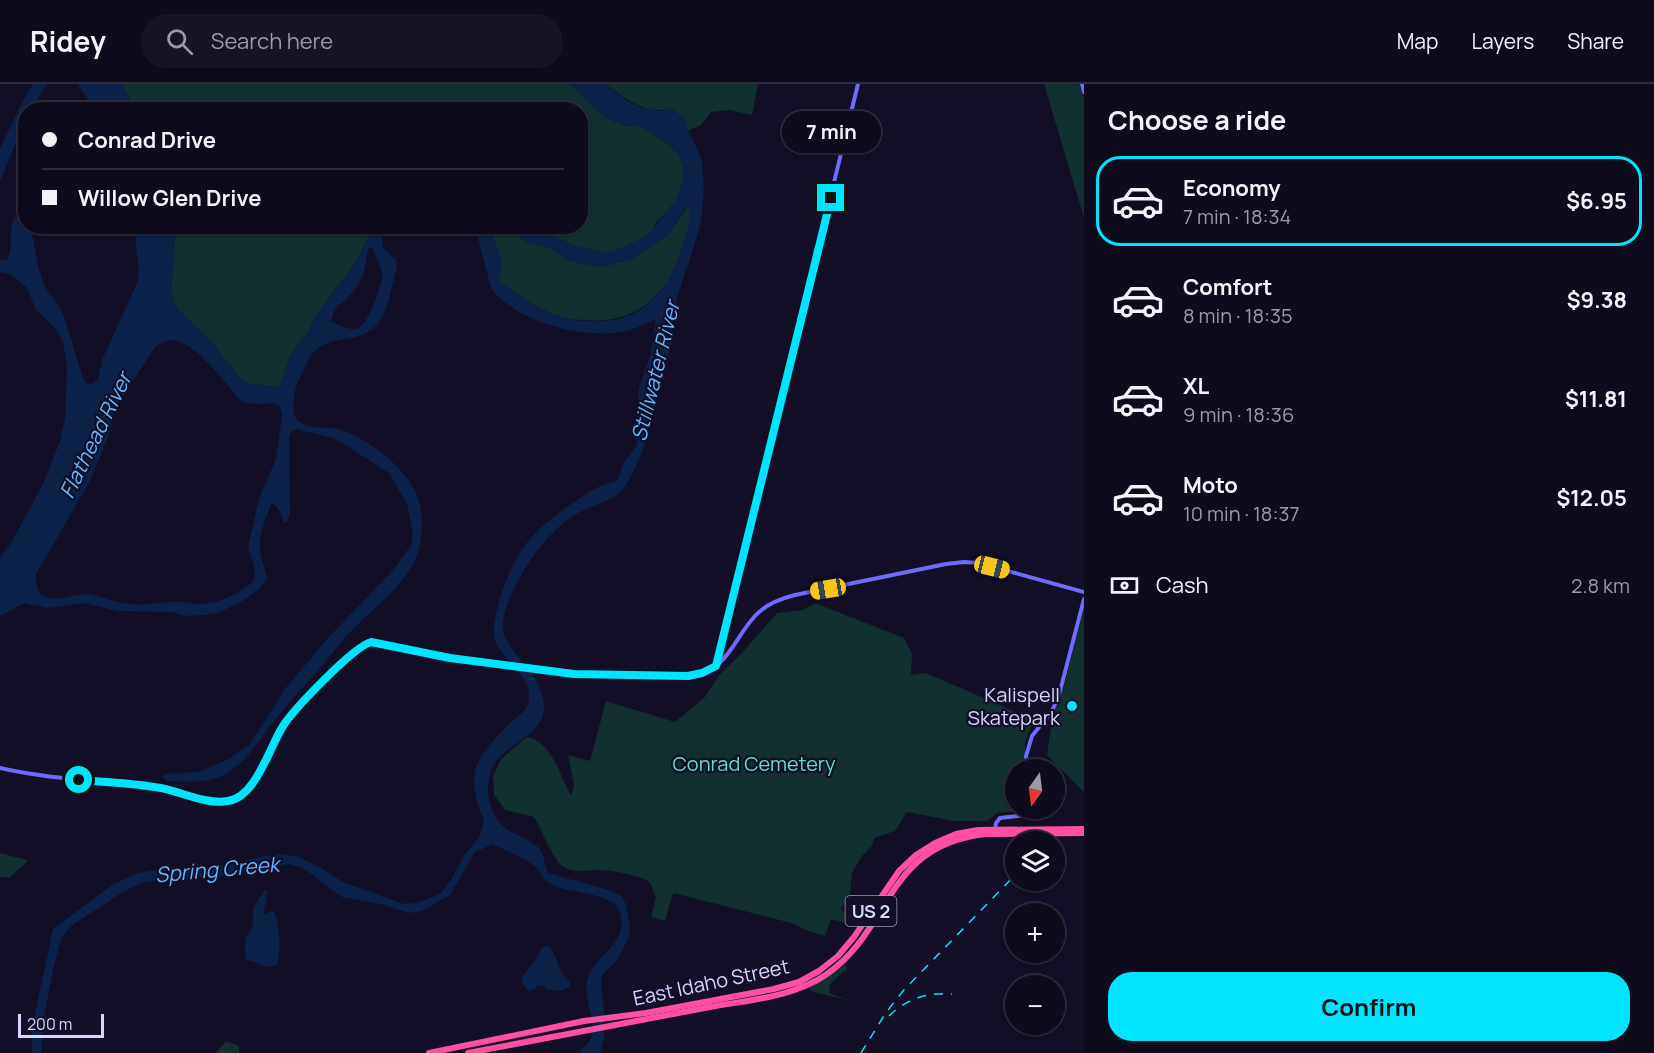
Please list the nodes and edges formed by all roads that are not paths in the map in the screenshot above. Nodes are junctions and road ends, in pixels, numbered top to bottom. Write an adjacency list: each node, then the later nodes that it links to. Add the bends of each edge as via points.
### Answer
1 (858, 84): 6 (main road)
2 (1082, 84): 3 (main road)
3 (1084, 92)
4 (1084, 592): 6 (main road, via 979,563 946,564 777,600 755,616 729,655)
5 (1084, 599): 7 (main road, via 1059,696 1034,732)
6 (716, 666): 8 (main road, via 682,676 586,675 441,657 378,642 367,643 294,710 252,785 231,801 214,801 157,787 45,777)
7 (1026, 759)
8 (0, 768)
9 (1005, 817): 10 (main road, via 1000,818)
10 (995, 831): 11 (highway, East Idaho Street / US 2); 12 (highway, East Idaho Street / US 2, via 956,834 916,855 893,878 844,950 813,975 782,987); 14 (highway, East Idaho Street / US 2, via 945,844 924,856 899,882 844,960 808,985)
11 (1084, 831)
12 (710, 1001): 13 (highway, East Idaho Street / US 2); 14 (highway)
13 (646, 1013): 15 (highway); 16 (highway, East Idaho Street / US 2)
14 (666, 1016): 15 (highway, East Idaho Street / US 2)
15 (609, 1026): 17 (highway, East Idaho Street / US 2)
16 (429, 1053)
17 (468, 1053)

